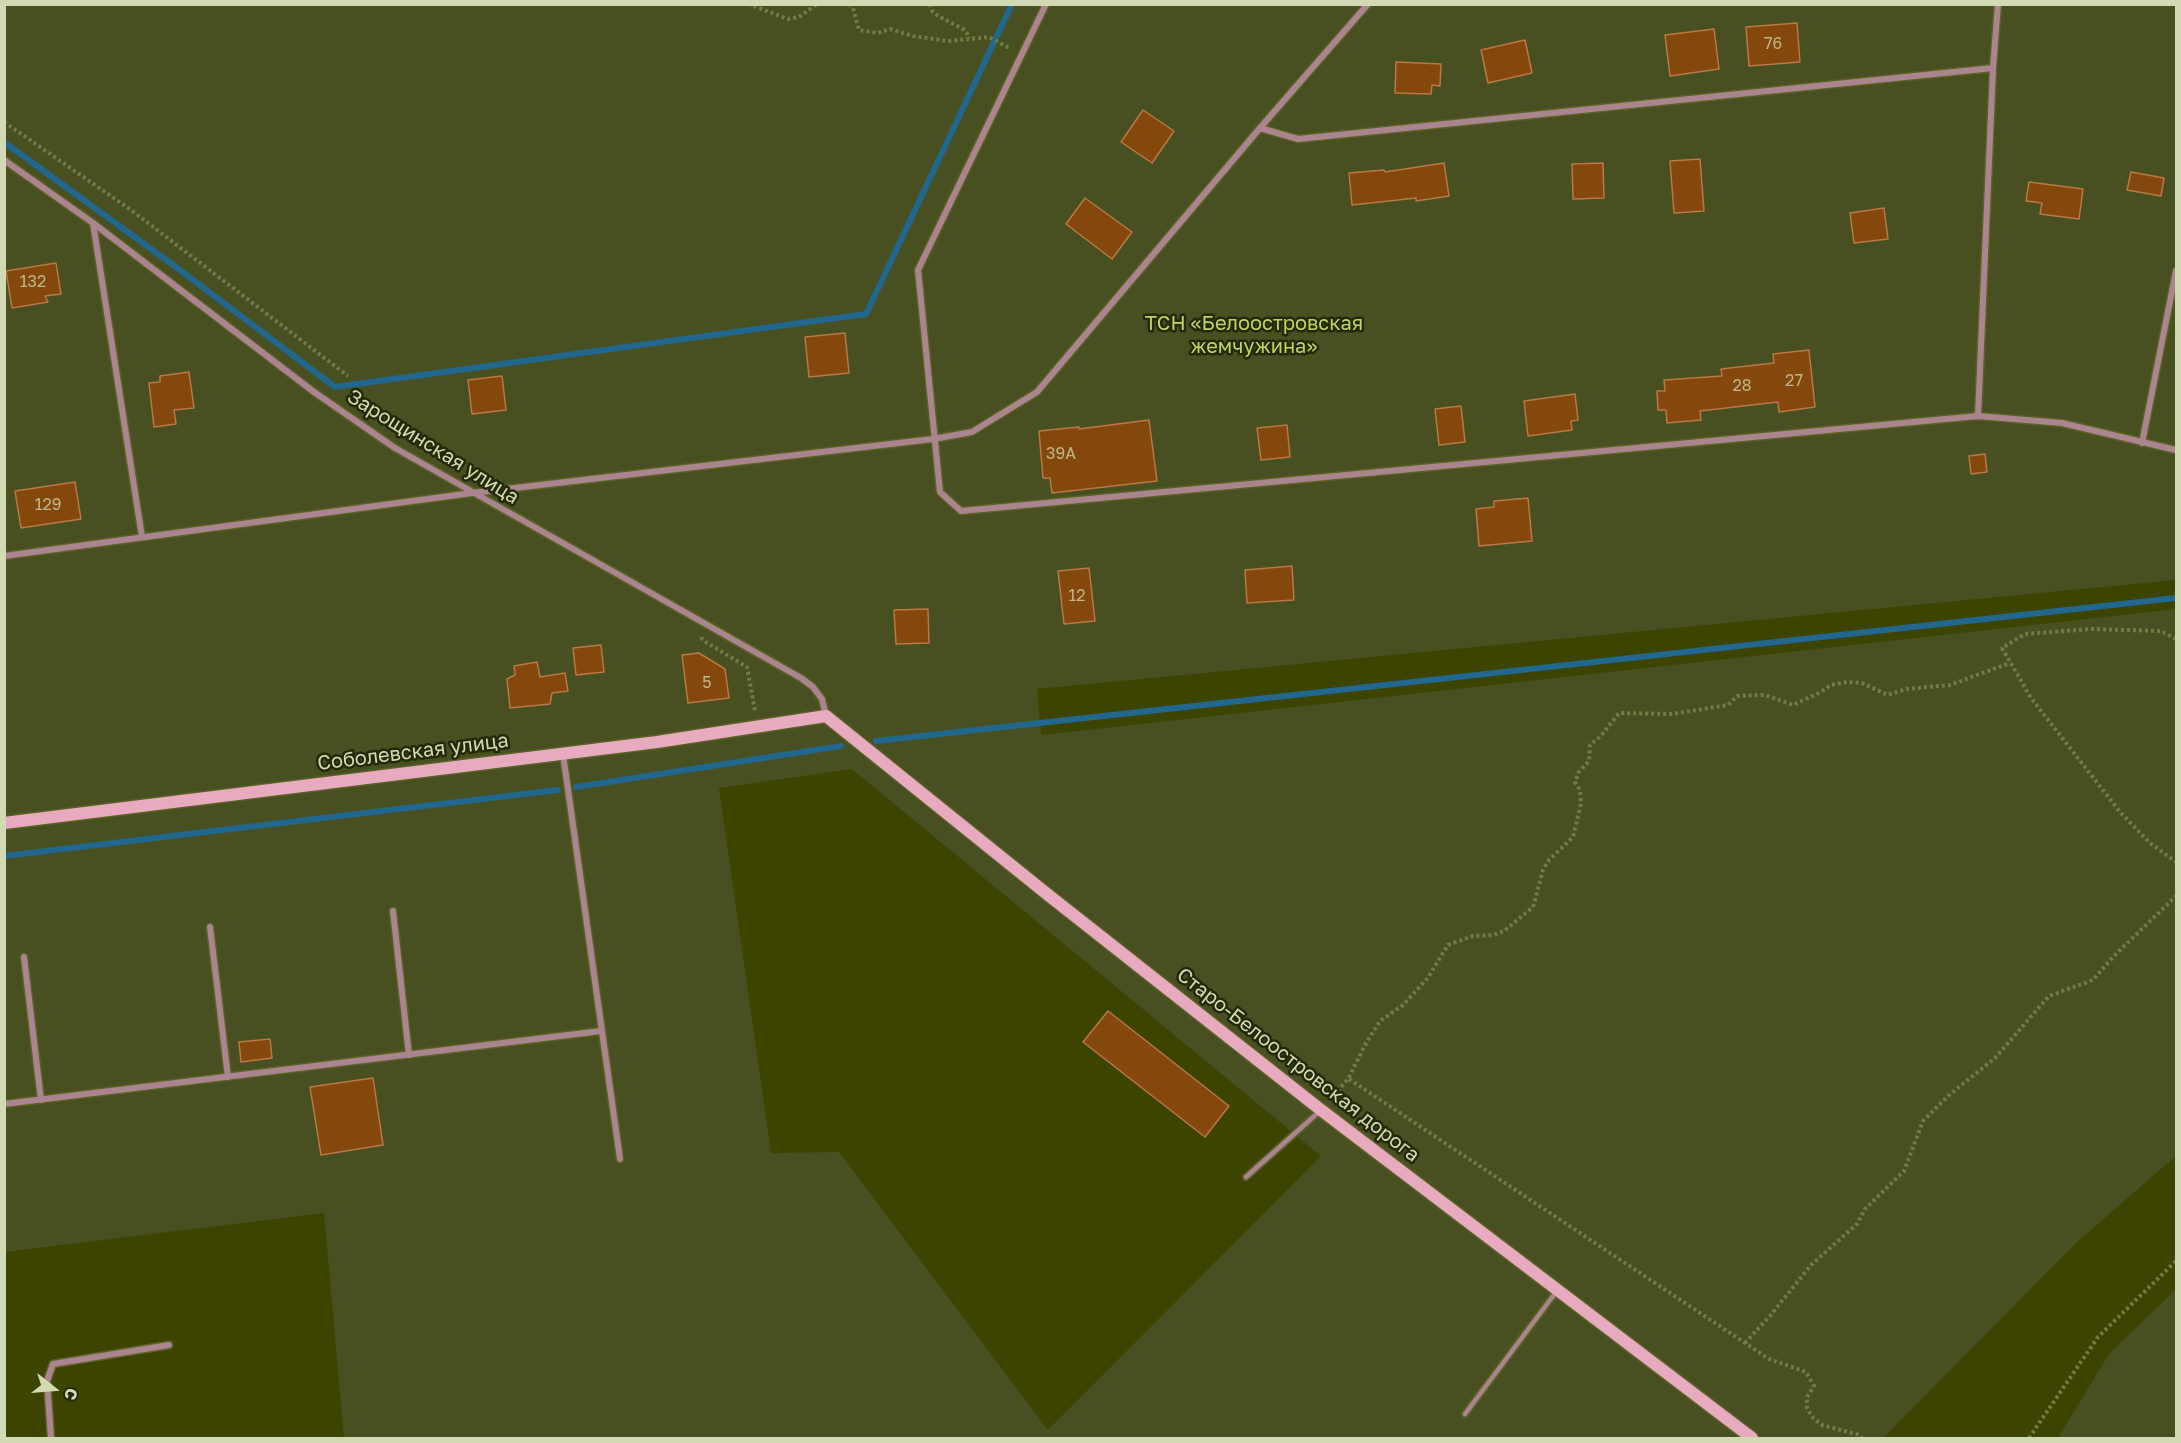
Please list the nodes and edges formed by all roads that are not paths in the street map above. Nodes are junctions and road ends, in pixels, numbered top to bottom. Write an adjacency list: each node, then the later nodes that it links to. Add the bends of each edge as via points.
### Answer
1 (1046, 4): 10 (street, via 918,270)
2 (1368, 4): 5 (street)
3 (1998, 4): 4 (street)
4 (1993, 68): 5 (street, via 1298,140); 9 (street)
5 (1260, 128): 10 (street, via 1037,392 972,432)
6 (4, 160): 7 (street, Зарощинская улица)
7 (93, 223): 13 (street, Зарощинская улица, via 314,392 395,448); 14 (street)
8 (2176, 271): 11 (street)
9 (1978, 416): 10 (street, via 961,511 940,492); 11 (street, via 2062,423)
10 (933, 439): 13 (street)
11 (2142, 443): 12 (street)
12 (2176, 450)
13 (472, 493): 14 (street); 16 (street, Зарощинская улица, via 813,687 822,699)
14 (142, 537): 15 (street)
15 (4, 555)
16 (826, 716): 17 (street, Соболевская улица); 27 (street, Старо-Белоостровская дорога)
17 (563, 754): 18 (street, Соболевская улица); 22 (street)
18 (4, 823)
19 (393, 911): 23 (street)
20 (210, 927): 24 (street)
21 (24, 957): 25 (street)
22 (601, 1031): 23 (street); 28 (street)
23 (409, 1055): 24 (street)
24 (228, 1077): 25 (street)
25 (41, 1100): 26 (street)
26 (4, 1104)
27 (1321, 1110): 29 (lane); 30 (street, Старо-Белоостровская дорога)
28 (620, 1159)
29 (1246, 1177)
30 (1557, 1290): 32 (lane); 34 (street, Старо-Белоостровская дорога)
31 (170, 1345): 33 (street, via 53,1364 47,1381)
32 (1465, 1414)
33 (51, 1438)
34 (1752, 1438)

